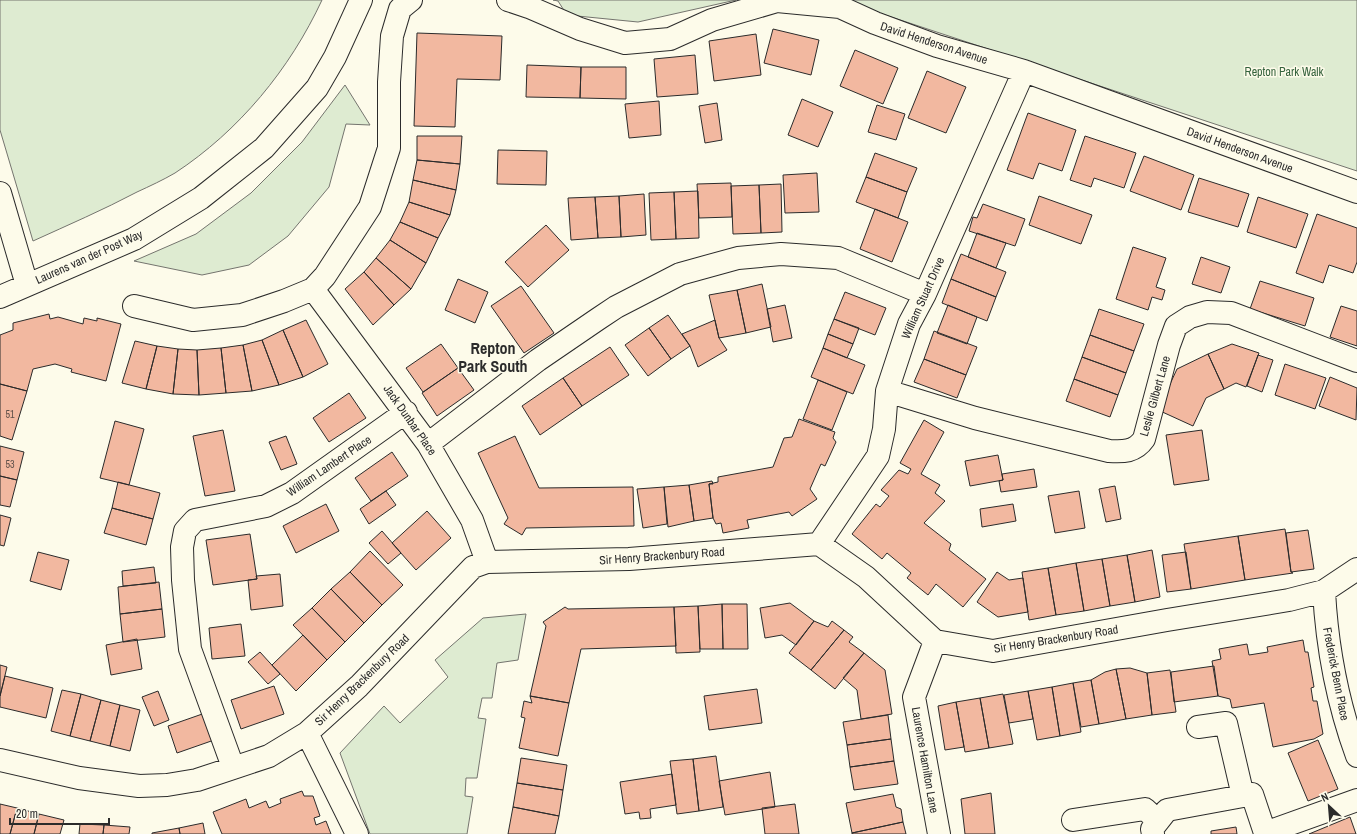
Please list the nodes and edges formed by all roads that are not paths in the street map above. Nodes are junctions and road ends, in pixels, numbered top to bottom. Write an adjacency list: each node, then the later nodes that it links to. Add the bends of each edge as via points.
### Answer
1 (361, 0): 7 (street, Laurens van der Post Way, via 335,57 317,88 264,148 201,198 134,239)
2 (411, 0): 8 (street, via 400,9 392,36 388,82 389,148 370,207 325,276)
3 (508, 0): 4 (street, David Henderson Avenue, via 580,29 625,43 670,40 712,20 777,1 840,7 938,46)
4 (1024, 71): 5 (street, David Henderson Avenue); 9 (street, William Stuart Drive)
5 (1357, 192)
6 (0, 193): 7 (street)
7 (27, 285): 10 (street, Laurens van der Post Way)
8 (313, 289): 11 (street, via 242,315 193,320); 14 (street, Jack Dunbar Place)
9 (925, 294): 13 (street, William Stuart Drive, via 909,324); 15 (street, via 838,258 774,255 738,258 680,274 616,307 592,323 538,360)
10 (0, 297)
11 (134, 306)
12 (1357, 361): 13 (street, Leslie Gilbert Lane, via 1231,313 1207,312 1190,317 1176,326 1144,439 1136,457 975,418)
13 (886, 391): 16 (street, William Stuart Drive, via 884,429 878,456)
14 (406, 412): 15 (street, Jack Dunbar Place); 25 (street, William Lambert Place, via 292,493 266,506 195,520 184,531 183,580 190,649)
15 (428, 444): 17 (street, Jack Dunbar Place, via 472,520)
16 (819, 544): 17 (street, Sir Henry Brackenbury Road, via 629,559); 20 (street, via 866,577)
17 (487, 562): 22 (street, Sir Henry Brackenbury Road, via 473,567 359,686)
18 (1357, 569): 19 (street, Sir Henry Brackenbury Road)
19 (1324, 591): 20 (street, Sir Henry Brackenbury Road, via 1289,600 993,651); 23 (street, Frederick Benn Place, via 1326,626 1345,723)
20 (935, 641): 31 (street, Laurence Hamilton Lane, via 914,697)
21 (1198, 727): 26 (street, via 1226,723)
22 (307, 733): 25 (street, Sir Henry Brackenbury Road, via 269,756); 30 (street)
23 (1357, 756)
24 (0, 760): 25 (street, Sir Henry Brackenbury Road, via 79,778 139,786 197,780)
25 (233, 767)
26 (1243, 796): 27 (street, via 1252,794 1266,833); 29 (street, via 1167,810)
27 (1357, 800)
28 (1073, 820): 29 (street, via 1145,809)
29 (1155, 827)
30 (357, 834)
31 (939, 834)

